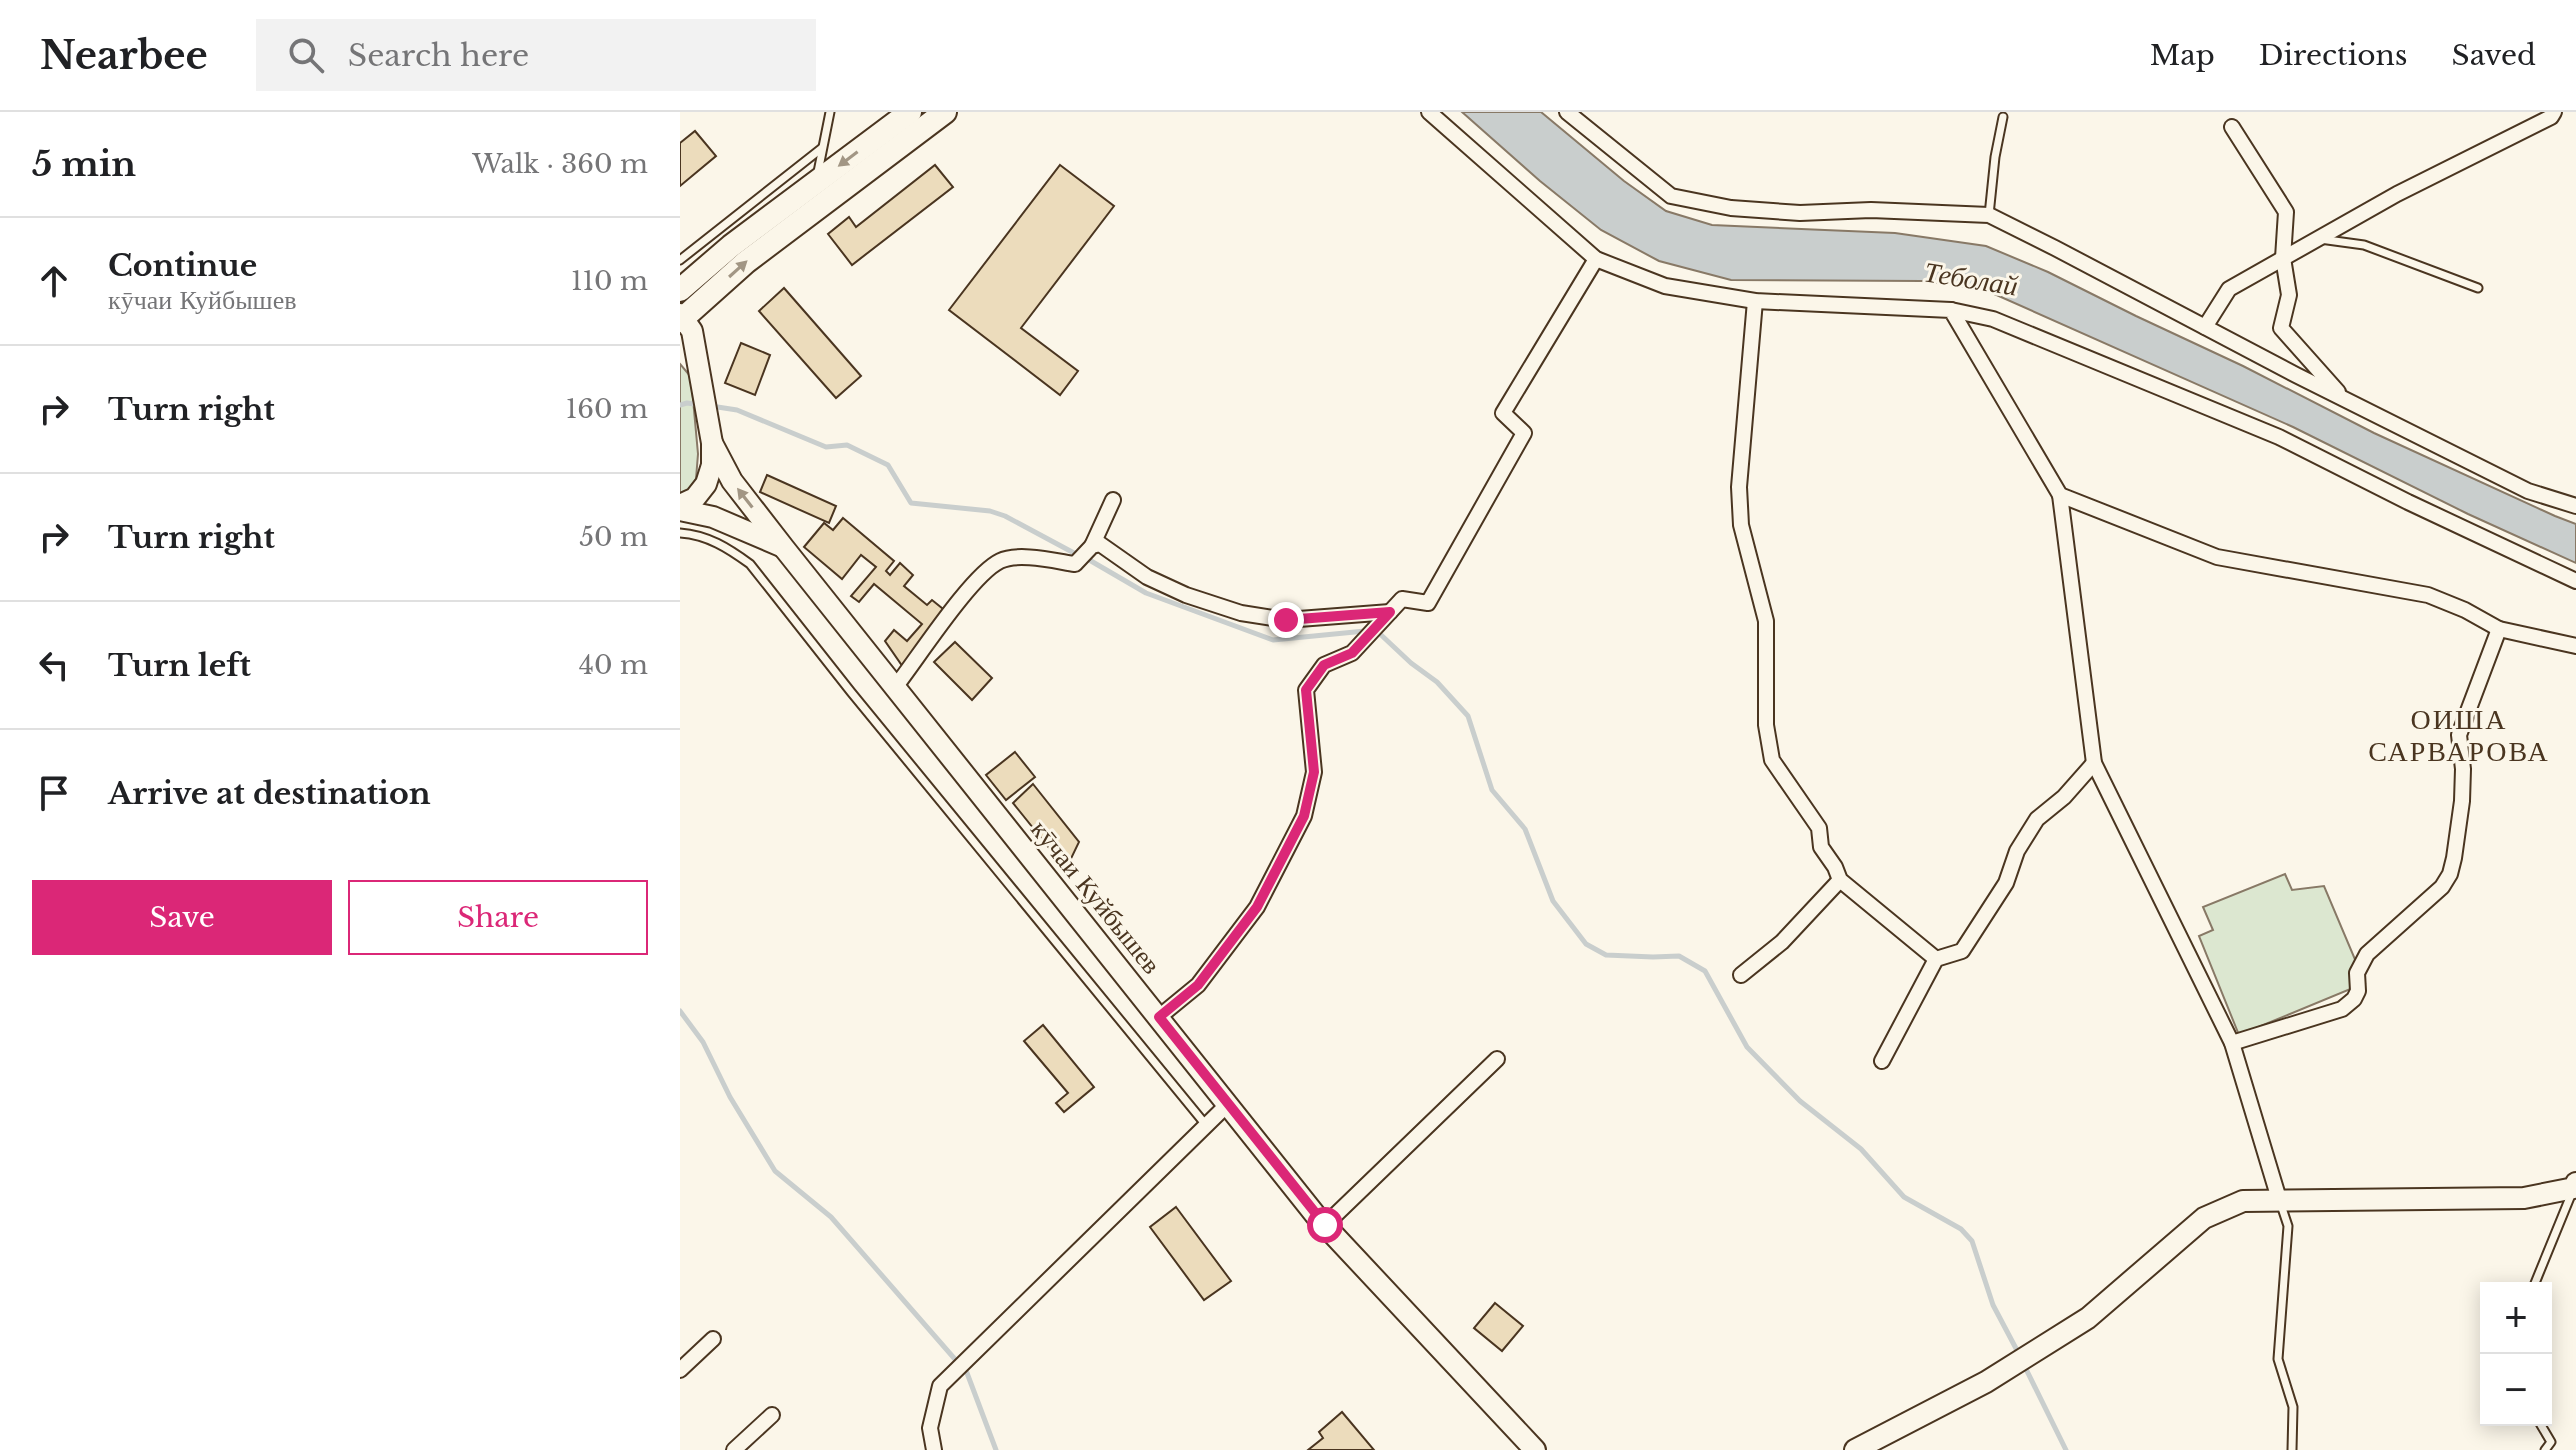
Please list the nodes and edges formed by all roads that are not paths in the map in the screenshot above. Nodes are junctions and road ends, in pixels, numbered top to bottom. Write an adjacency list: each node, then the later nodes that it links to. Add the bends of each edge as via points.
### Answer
1 (830, 112): 9 (lane)
2 (910, 112): 10 (main road, one-way to 10)
3 (945, 112): 20 (main road, one-way to 3, via 746,262)
4 (1429, 112): 14 (street)
5 (1567, 112): 11 (street, via 1671,196 1731,208 1800,213)
6 (2554, 112): 12 (street)
7 (2003, 117): 11 (lane)
8 (2232, 127): 13 (street, via 2286,212)
9 (822, 148): 10 (lane); 15 (lane)
10 (816, 183): 17 (main road)
11 (1989, 215): 21 (street)
12 (2318, 238): 13 (street); 16 (lane, via 2364,245)
13 (2283, 258): 21 (street, via 2229,289); 22 (street, via 2289,295 2281,328)
14 (1596, 259): 18 (street, via 1665,286); 32 (street, via 1503,413 1524,433 1428,603 1402,599)
15 (680, 260)
16 (2478, 288)
17 (680, 290)
18 (1755, 301): 19 (street); 37 (street, via 1739,487 1741,525 1766,621 1766,725 1772,760 1819,828 1821,847)
19 (1951, 310): 24 (street); 31 (street, via 1993,319 2279,437)
20 (681, 318): 23 (main road, via 692,331)
21 (2205, 327): 22 (street)
22 (2345, 399): 26 (street, via 2528,491)
23 (712, 443): 27 (main road, via 706,484); 30 (main road, кӯчаи Куйбышев, one-way to 23, via 732,481)
24 (2060, 495): 33 (street, via 2217,557 2428,595); 36 (street)
25 (1113, 500): 29 (street)
26 (2576, 506)
27 (680, 508): 30 (main road)
28 (680, 533): 45 (lane, via 698,534 750,564)
29 (1092, 546): 32 (street, via 1100,544 1147,577 1186,595 1241,613 1286,620); 35 (street, via 1075,564 1028,557 1000,561 971,586)
30 (784, 548): 35 (main road, кӯчаи Куйбышев)
31 (2576, 581)
32 (1390, 612): 40 (street, via 1352,653 1324,665 1306,690 1314,772 1304,816 1257,907 1198,985)
33 (2499, 629): 34 (street); 41 (street, via 2459,735 2462,801 2454,858 2442,887 2367,954 2357,973 2358,991 2342,1009)
34 (2576, 646)
35 (896, 686): 40 (main road, кӯчаи Куйбышев)
36 (2094, 763): 38 (street, via 2037,819 2017,851 2006,883 1962,951); 41 (street)
37 (1840, 880): 38 (street); 39 (street, via 1782,942)
38 (1936, 959): 43 (street)
39 (1741, 975)
40 (1159, 1017): 44 (main road, кӯчаи Куйбышев)
41 (2232, 1043): 47 (street)
42 (1497, 1059): 48 (street)
43 (1882, 1061)
44 (1228, 1104): 45 (street); 48 (main road, кӯчаи Куйбышев)
45 (1206, 1125): 55 (street, via 940,1386 930,1428)
46 (2575, 1186): 47 (main road, via 2524,1198); 49 (lane)
47 (2279, 1199): 57 (main road, via 2243,1201 2204,1218 2088,1318 1986,1382); 58 (lane, via 2288,1226 2278,1359 2293,1407)
48 (1325, 1225): 56 (main road, кӯчаи Куйбышев)
49 (2535, 1282)
50 (713, 1339): 51 (street)
51 (680, 1370)
52 (772, 1415): 54 (street)
53 (2542, 1426): 59 (lane, via 2551,1442)
54 (734, 1450)
55 (934, 1450)
56 (1535, 1450)
57 (1855, 1450)
58 (2292, 1450)
59 (2545, 1450)

